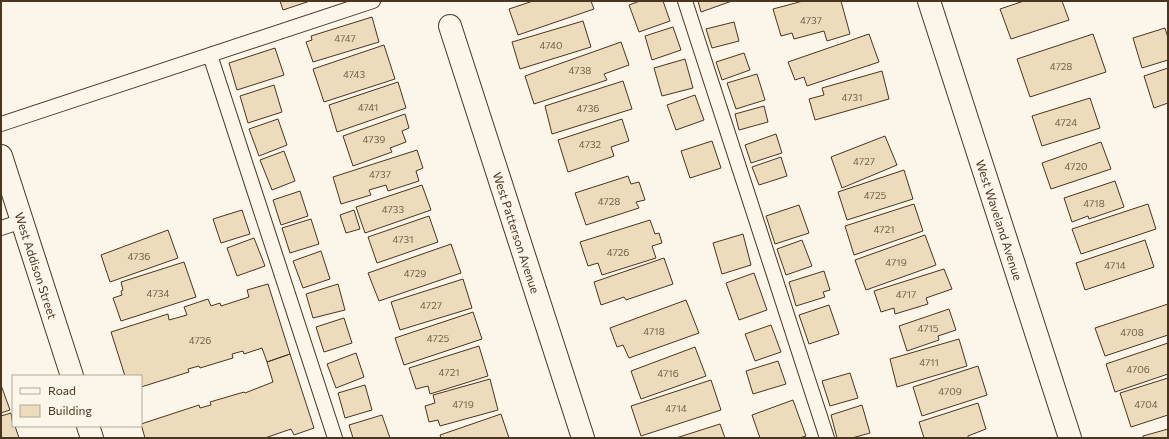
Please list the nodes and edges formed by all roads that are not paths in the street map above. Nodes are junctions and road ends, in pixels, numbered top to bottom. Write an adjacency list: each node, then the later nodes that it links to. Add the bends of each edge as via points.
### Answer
1 (373, 1): 5 (lane)
2 (685, 1): 15 (lane)
3 (929, 1): 16 (street, West Waveland Avenue)
4 (450, 26): 14 (street, West Patterson Avenue)
5 (210, 55): 6 (lane); 13 (lane)
6 (1, 124)
7 (1, 156): 8 (street, West Addison Street)
8 (22, 221): 9 (lane); 10 (street, West Addison Street)
9 (1, 228)
10 (72, 375)
11 (88, 427): 12 (street)
12 (92, 438)
13 (336, 438)
14 (583, 438)
15 (827, 438)
16 (1070, 438)

